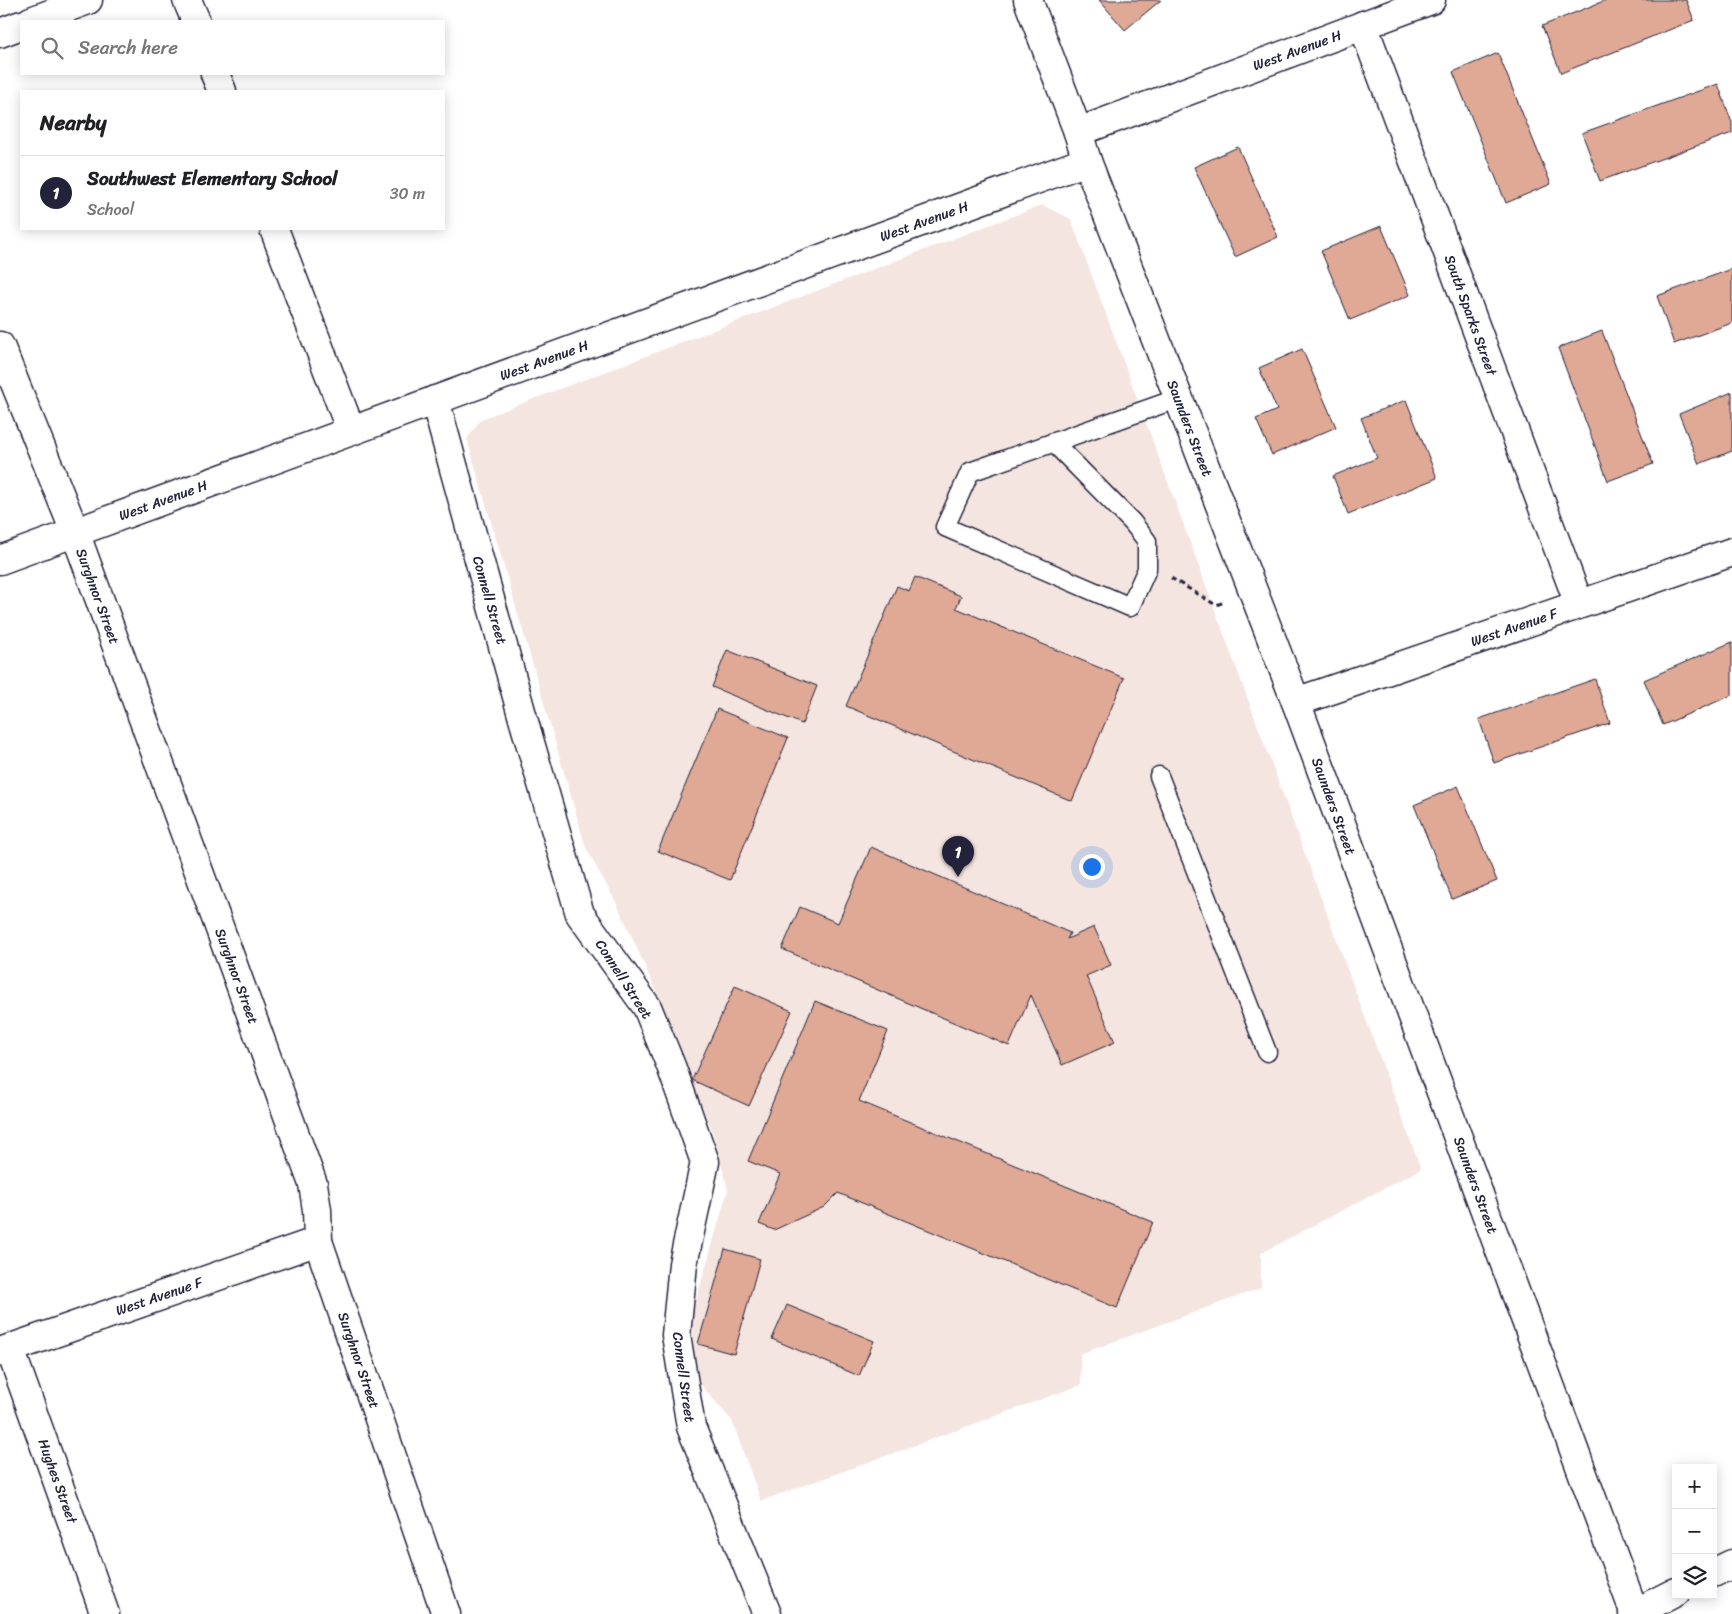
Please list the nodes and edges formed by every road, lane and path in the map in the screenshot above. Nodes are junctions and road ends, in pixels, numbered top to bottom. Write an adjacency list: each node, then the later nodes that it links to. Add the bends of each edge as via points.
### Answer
1 (88, 0): 5 (street)
2 (188, 0): 6 (street)
3 (1028, 0): 12 (street, Saunders Street)
4 (1431, 0): 8 (street, West Avenue H)
5 (35, 20)
6 (196, 20)
7 (20, 25): 9 (street)
8 (1363, 25): 12 (street, West Avenue H); 25 (street, South Sparks Street)
9 (0, 33)
10 (216, 75): 11 (street)
11 (222, 90)
12 (1078, 132): 13 (street, Saunders Street)
13 (1087, 161): 16 (street, Saunders Street); 17 (street, West Avenue H)
14 (274, 230): 18 (street)
15 (0, 346): 20 (street, Surghnor Street)
16 (1178, 398): 19 (lane); 24 (street, Saunders Street)
17 (435, 400): 18 (street, West Avenue H); 36 (street, Connell Street, via 580,914 646,1007 706,1162 683,1264 676,1335 691,1427)
18 (351, 431): 20 (street, West Avenue H)
19 (1053, 442): 23 (lane, via 1147,541); 23 (lane, via 970,472 945,527 1130,608)
20 (75, 532): 22 (street, West Avenue H); 29 (street, Surghnor Street, via 313,1184)
21 (1732, 552): 25 (street, West Avenue F)
22 (0, 560)
23 (1147, 569): 24 (path, via 1170,578 1216,605)
24 (1253, 592): 26 (street, Saunders Street)
25 (1579, 604): 26 (street, West Avenue F)
26 (1296, 702): 37 (street, Saunders Street)
27 (1159, 776): 28 (lane)
28 (1267, 1052)
29 (318, 1240): 30 (street, West Avenue F); 35 (street, Surghnor Street)
30 (5, 1350): 34 (street, Hughes Street)
31 (1732, 1564): 32 (street)
32 (1717, 1571)
33 (1672, 1594): 37 (street)
34 (105, 1614)
35 (446, 1614)
36 (767, 1614)
37 (1634, 1614)

